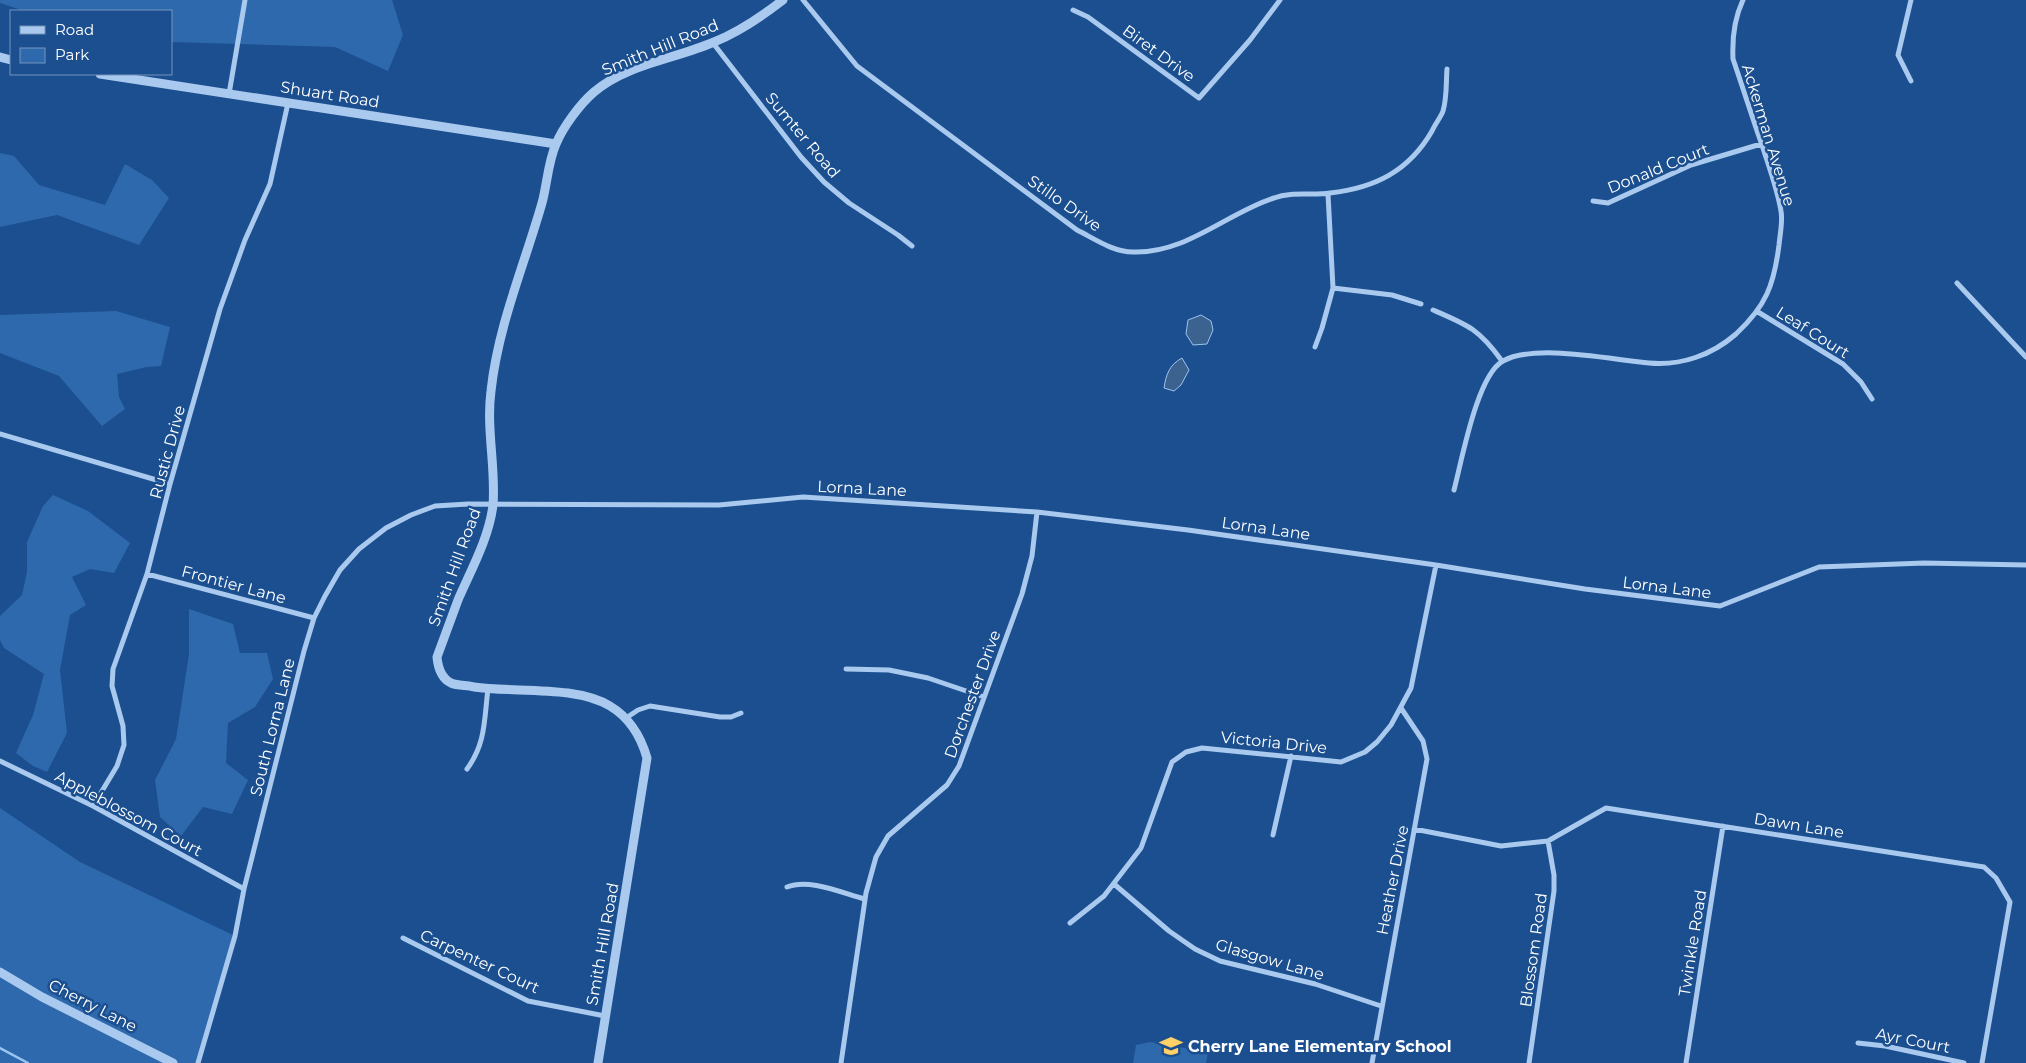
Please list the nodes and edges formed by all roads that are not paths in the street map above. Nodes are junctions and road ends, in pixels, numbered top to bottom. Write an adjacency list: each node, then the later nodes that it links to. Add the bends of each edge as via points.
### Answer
1 (245, 0): 12 (street)
2 (782, 0): 8 (street, Smith Hill Road, via 739,30)
3 (803, 0): 16 (street, Stillo Drive, via 857,66 1078,230 1106,246 1133,252 1170,247 1274,197 1294,193)
4 (1280, 0): 7 (street, Biret Drive, via 1200,98 1088,17)
5 (1743, 0): 15 (street, Ackerman Avenue, via 1732,40 1733,59)
6 (1910, 0): 11 (street, via 1898,55)
7 (1073, 10)
8 (713, 43): 14 (street, Smith Hill Road, via 614,78 579,107); 18 (street, Sumter Road, via 824,182)
9 (1447, 69): 16 (street, Stillo Drive, via 1443,111 1424,145 1399,170 1379,182)
10 (106, 75): 12 (street, Shuart Road)
11 (1911, 80)
12 (230, 94): 13 (street, Shuart Road)
13 (288, 103): 14 (street, Shuart Road); 29 (street, Rustic Drive, via 270,184 220,309)
14 (556, 144): 31 (street, Smith Hill Road, via 542,201 510,300 490,393)
15 (1761, 144): 17 (street, Donald Court, via 1691,165 1608,203); 23 (street, Ackerman Avenue, via 1776,186 1781,213 1776,266)
16 (1328, 194): 20 (street)
17 (1593, 201)
18 (912, 246)
19 (1957, 283): 25 (street)
20 (1333, 288): 21 (street, via 1392,295); 24 (street)
21 (1421, 304)
22 (1433, 310): 26 (street, via 1476,331)
23 (1758, 312): 26 (street, Ackerman Avenue, via 1728,341 1683,362 1652,363 1545,353); 27 (street, Leaf Court, via 1843,364)
24 (1315, 347)
25 (2026, 357)
26 (1502, 361): 30 (street, via 1489,374 1480,394)
27 (1872, 399)
28 (0, 434): 29 (street)
29 (170, 484): 35 (street, Rustic Drive)
30 (1454, 490)
31 (493, 505): 32 (street, Lorna Lane, via 719,505 803,497); 36 (street, South Lorna Lane, via 434,506 386,528 359,549 340,570); 38 (street, Smith Hill Road, via 477,558 437,657 438,667 452,683)
32 (1037, 512): 34 (street, Lorna Lane); 39 (street, Dorchester Drive, via 1032,556 1022,594)
33 (2026, 563): 34 (street, Lorna Lane, via 1819,567 1720,606 1583,589)
34 (1436, 565): 40 (street, Victoria Drive, via 1411,688)
35 (147, 574): 36 (street, Frontier Lane); 46 (street, Rustic Drive, via 113,669 112,686 123,726 124,745 117,766)
36 (314, 618): 53 (street, South Lorna Lane)
37 (846, 669): 39 (street, via 889,670 928,678)
38 (488, 689): 42 (street, Smith Hill Road, via 580,695 611,706); 45 (street, via 481,745)
39 (984, 697): 54 (street, Dorchester Drive, via 959,766 947,785 888,836 876,857)
40 (1401, 708): 43 (street, Victoria Drive, via 1378,742 1364,752 1341,762); 48 (street, Heather Drive, via 1423,741 1427,758)
41 (741, 713): 42 (street, via 720,717 650,706)
42 (626, 718): 59 (street, Smith Hill Road, via 642,743 646,758)
43 (1291, 756): 49 (street); 51 (street, Victoria Drive, via 1202,748 1186,752 1172,762 1140,848)
44 (0, 761): 46 (street, Appleblossom Court)
45 (467, 769)
46 (93, 806): 53 (street, Appleblossom Court)
47 (1723, 826): 50 (street, Dawn Lane, via 1606,808); 67 (street, Twinkle Road); 69 (street, Dawn Lane, via 1984,866 1996,878 2010,902)
48 (1414, 829): 50 (street, Dawn Lane, via 1501,846); 58 (street, Heather Drive)
49 (1273, 835)
50 (1548, 841): 66 (street, Blossom Road, via 1554,891)
51 (1114, 884): 55 (street, Victoria Drive); 58 (street, Glasgow Lane, via 1169,931 1220,961 1315,984)
52 (787, 887): 54 (street, via 806,883)
53 (244, 889): 62 (street, South Lorna Lane, via 235,936)
54 (866, 899): 64 (street, Dorchester Drive)
55 (1070, 923)
56 (403, 938): 59 (street, Carpenter Court, via 528,1001)
57 (0, 972): 61 (street, Cherry Lane, via 42,997)
58 (1381, 1006): 65 (street, Heather Drive)
59 (605, 1016): 63 (street, Smith Hill Road)
60 (1858, 1043): 68 (street, Ayr Court)
61 (173, 1063)
62 (198, 1063)
63 (598, 1063)
64 (841, 1063)
65 (1372, 1063)
66 (1529, 1063)
67 (1686, 1063)
68 (1964, 1063)
69 (1982, 1063)

